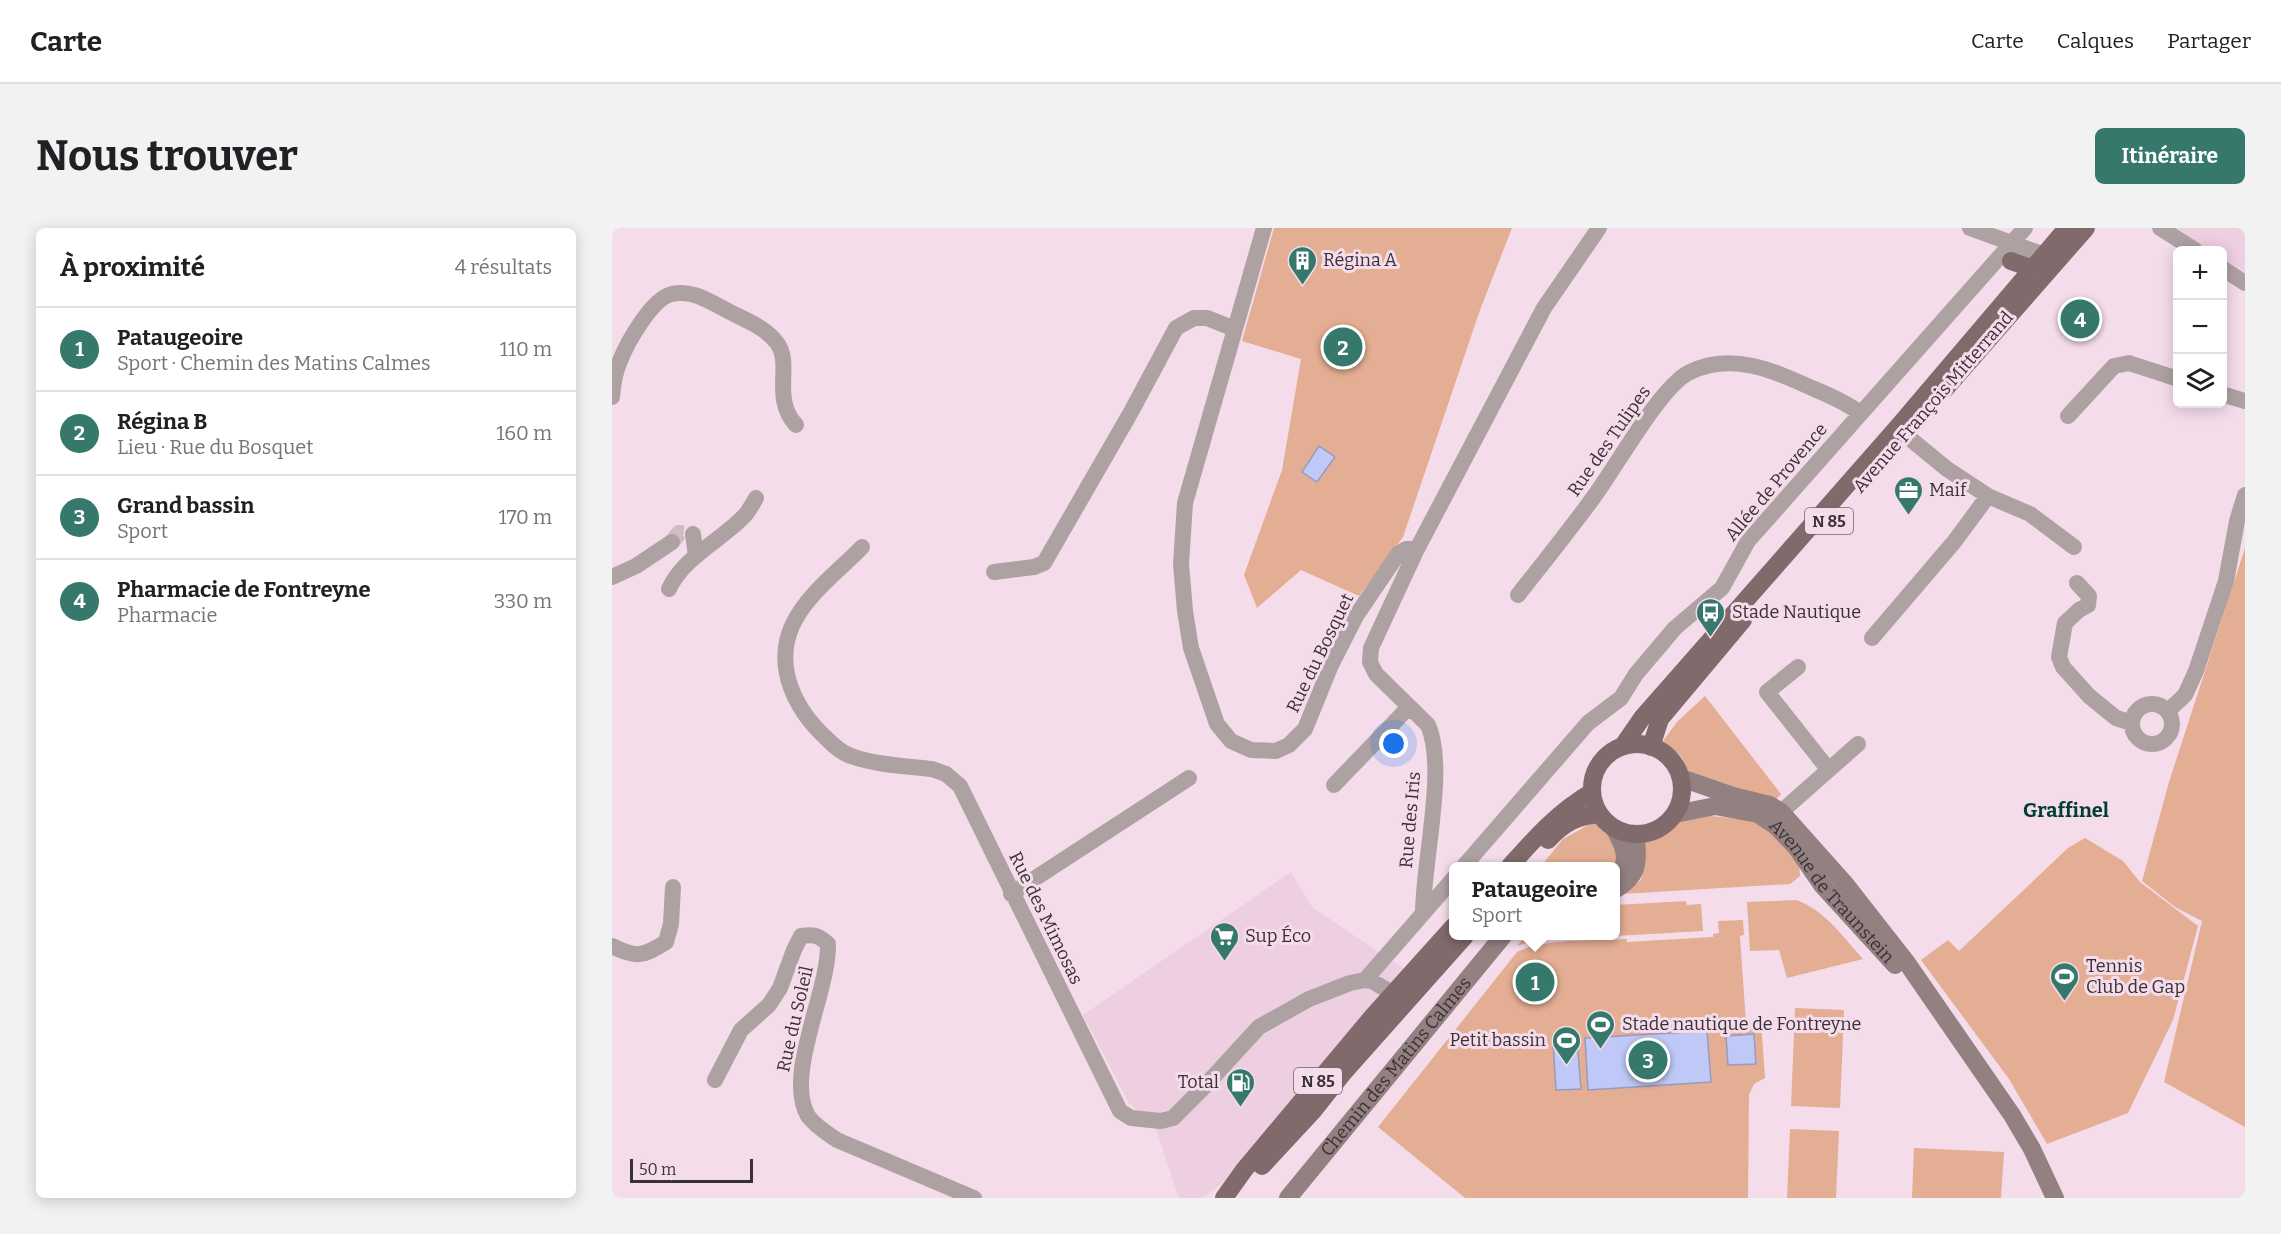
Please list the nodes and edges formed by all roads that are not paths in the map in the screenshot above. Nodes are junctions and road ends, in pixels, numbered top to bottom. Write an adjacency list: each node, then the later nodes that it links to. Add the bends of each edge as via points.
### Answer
1 (1264, 228): 14 (street, Rue du Bosquet)
2 (1599, 228): 30 (street, via 1544,308)
3 (2025, 228): 9 (street, Allée de Provence)
4 (2067, 228): 10 (main road, Avenue François Mitterrand / N 85)
5 (2086, 228): 10 (main road, Avenue François Mitterrand / N 85)
6 (2160, 228): 8 (street)
7 (1975, 230): 9 (street)
8 (2189, 246)
9 (2008, 252): 10 (main road); 13 (main road); 19 (street, Allée de Provence)
10 (2042, 263): 13 (main road, Avenue François Mitterrand / N 85); 13 (main road, Avenue François Mitterrand / N 85)
11 (2227, 271): 12 (street)
12 (2245, 283)
13 (2016, 296): 22 (main road, Avenue François Mitterrand / N 85)
14 (1235, 329): 30 (street, Rue du Bosquet, via 1185,503 1181,564 1191,648 1217,724 1231,741 1251,750 1276,752 1305,729 1356,616 1398,554); 32 (street, via 1207,318 1194,318 1176,328 1044,563)
15 (2173, 377): 20 (street, via 2129,363 2114,366)
16 (2227, 395): 18 (street)
17 (612, 397): 21 (street, via 619,362 657,302 671,294 695,294 763,329 778,344 783,358 783,397 788,416)
18 (2245, 401)
19 (1860, 413): 36 (street, Rue des Tulipes, via 1769,369 1712,363 1687,373 1661,398 1594,497); 55 (street, Allée de Provence, via 1748,541 1722,588 1675,628 1621,698 1588,723)
20 (2068, 416)
21 (796, 425)
22 (1901, 431): 24 (street); 43 (main road, Avenue François Mitterrand / N 85, via 1642,718); 44 (main road, Avenue François Mitterrand / N 85, via 1660,719)
23 (2245, 495): 40 (street, via 2226,581 2196,671 2185,695)
24 (1988, 496): 29 (street, via 2030,514); 37 (street)
25 (756, 498): 31 (street, via 746,514)
26 (693, 534): 31 (street)
27 (672, 542): 33 (street)
28 (862, 547): 62 (street, Rue des Mimosas, via 805,603 792,627 786,653 787,678 795,700 813,726 849,756 932,769 960,786)
29 (2074, 547)
30 (1417, 549): 39 (street, Rue des Iris, via 1371,648 1370,662 1376,674)
31 (696, 556): 35 (street, via 674,578)
32 (994, 572)
33 (612, 577)
34 (2077, 583): 41 (street, via 2089,597 2088,605 2065,623 2059,657 2073,680 2095,701 2116,718)
35 (669, 589)
36 (1518, 595)
37 (1872, 638)
38 (1798, 667): 45 (street, via 1767,692)
39 (1409, 707): 48 (street); 63 (street, Rue des Iris, via 1428,725 1434,748)
40 (2168, 711): 41 (street, via 2162,706 2146,705 2134,715); 41 (street, via 2173,726 2158,744 2150,745 2136,738)
41 (2132, 723)
42 (1858, 744): 45 (street)
43 (1622, 747): 44 (main road); 49 (main road, N 85, via 1599,764)
44 (1652, 747): 47 (main road, via 1665,754)
45 (1828, 769): 50 (street)
46 (1189, 778): 62 (street)
47 (1681, 778): 50 (street, Avenue de Traunstein); 52 (main road, via 1682,790)
48 (1334, 785)
49 (1592, 792): 51 (main road); 56 (main road, via 1550,822)
50 (1781, 812): 70 (street, Avenue de Traunstein, via 1851,891)
51 (1599, 814): 53 (main road); 57 (main road, via 1581,816 1559,830)
52 (1674, 814): 54 (main road, via 1658,829); 70 (street, Avenue de Traunstein, via 1715,806 1758,814 1776,826 1822,885)
53 (1614, 828): 54 (main road); 58 (street, via 1626,862)
54 (1636, 834): 61 (street, via 1635,874)
55 (1468, 862)
56 (1514, 862)
57 (1530, 862)
58 (1620, 875)
59 (1449, 884): 63 (street)
60 (673, 887): 67 (street, via 666,942 651,951 630,955)
61 (1620, 887)
62 (1011, 894): 68 (street, Rue des Mimosas, via 1120,1111 1131,1118 1173,1118 1258,1027 1309,999)
63 (1423, 913): 68 (street)
64 (1453, 940): 69 (main road, N 85)
65 (1455, 940): 71 (main road, N 85)
66 (1500, 940): 76 (street, Chemin des Matins Calmes)
67 (612, 946)
68 (1365, 980): 69 (street)
69 (1392, 993): 71 (street, via 1394,1006 1349,1055); 74 (main road, N 85)
70 (1959, 1036): 77 (street, Avenue de Traunstein, via 2017,1123)
71 (1344, 1072): 75 (main road, N 85)
72 (715, 1080): 73 (street, Rue du Soleil, via 741,1030 769,1005 780,988 801,936 820,936 828,944 828,961 804,1058 800,1091 808,1116 837,1140)
73 (974, 1198)
74 (1224, 1198)
75 (1229, 1198)
76 (1288, 1198)
77 (2055, 1198)

